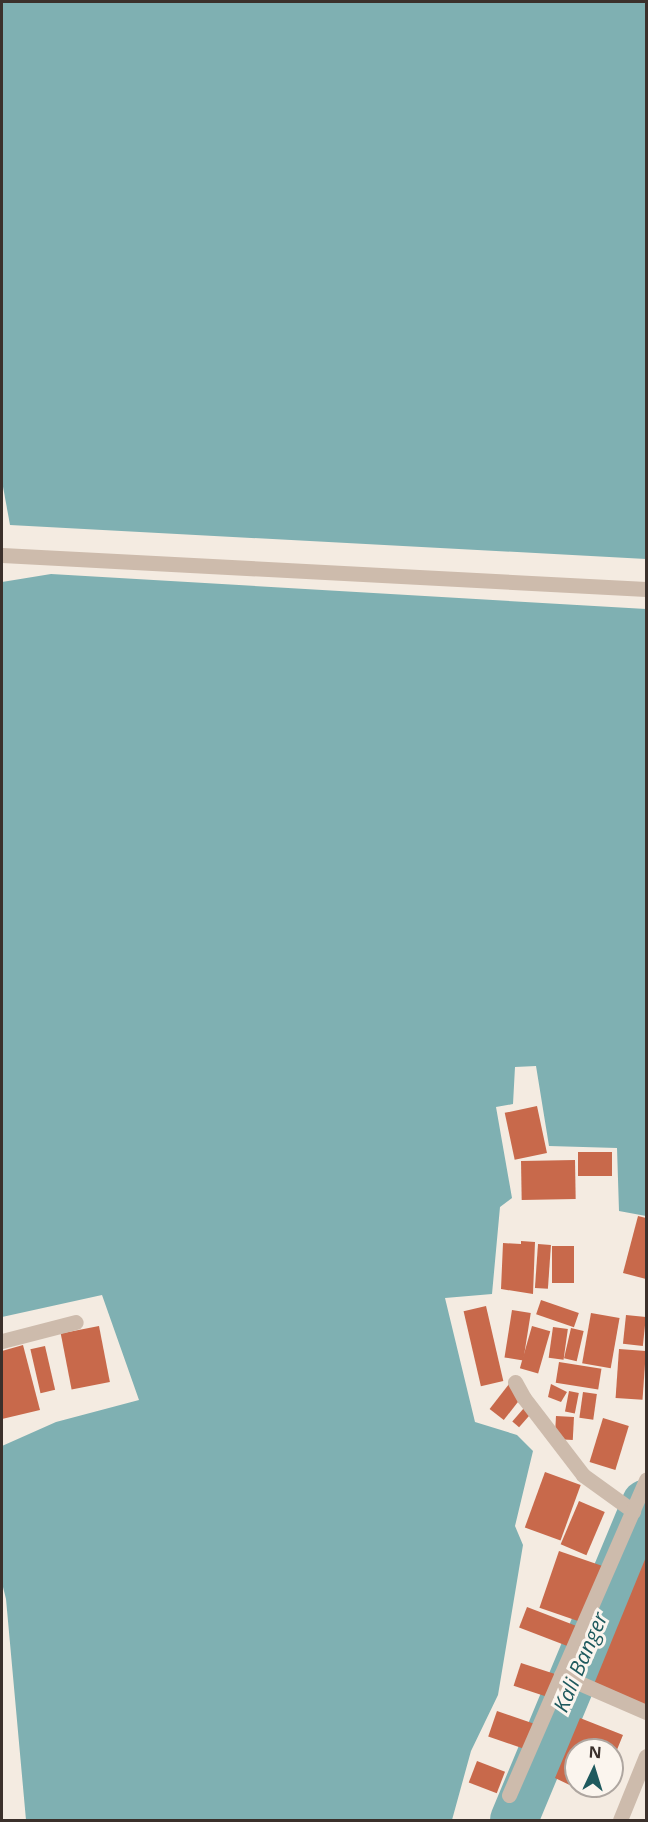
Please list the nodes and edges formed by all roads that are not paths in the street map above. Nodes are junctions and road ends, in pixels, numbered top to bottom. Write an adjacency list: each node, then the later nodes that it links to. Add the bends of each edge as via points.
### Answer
1 (2, 555): 2 (street)
2 (646, 589)
3 (76, 1322): 4 (street)
4 (2, 1341)
5 (515, 1382): 7 (street, via 583,1475)
6 (646, 1480): 7 (street)
7 (633, 1511): 8 (street)
8 (561, 1675): 9 (street); 11 (street)
9 (646, 1712)
10 (646, 1755): 12 (street)
11 (509, 1795)
12 (620, 1821)

